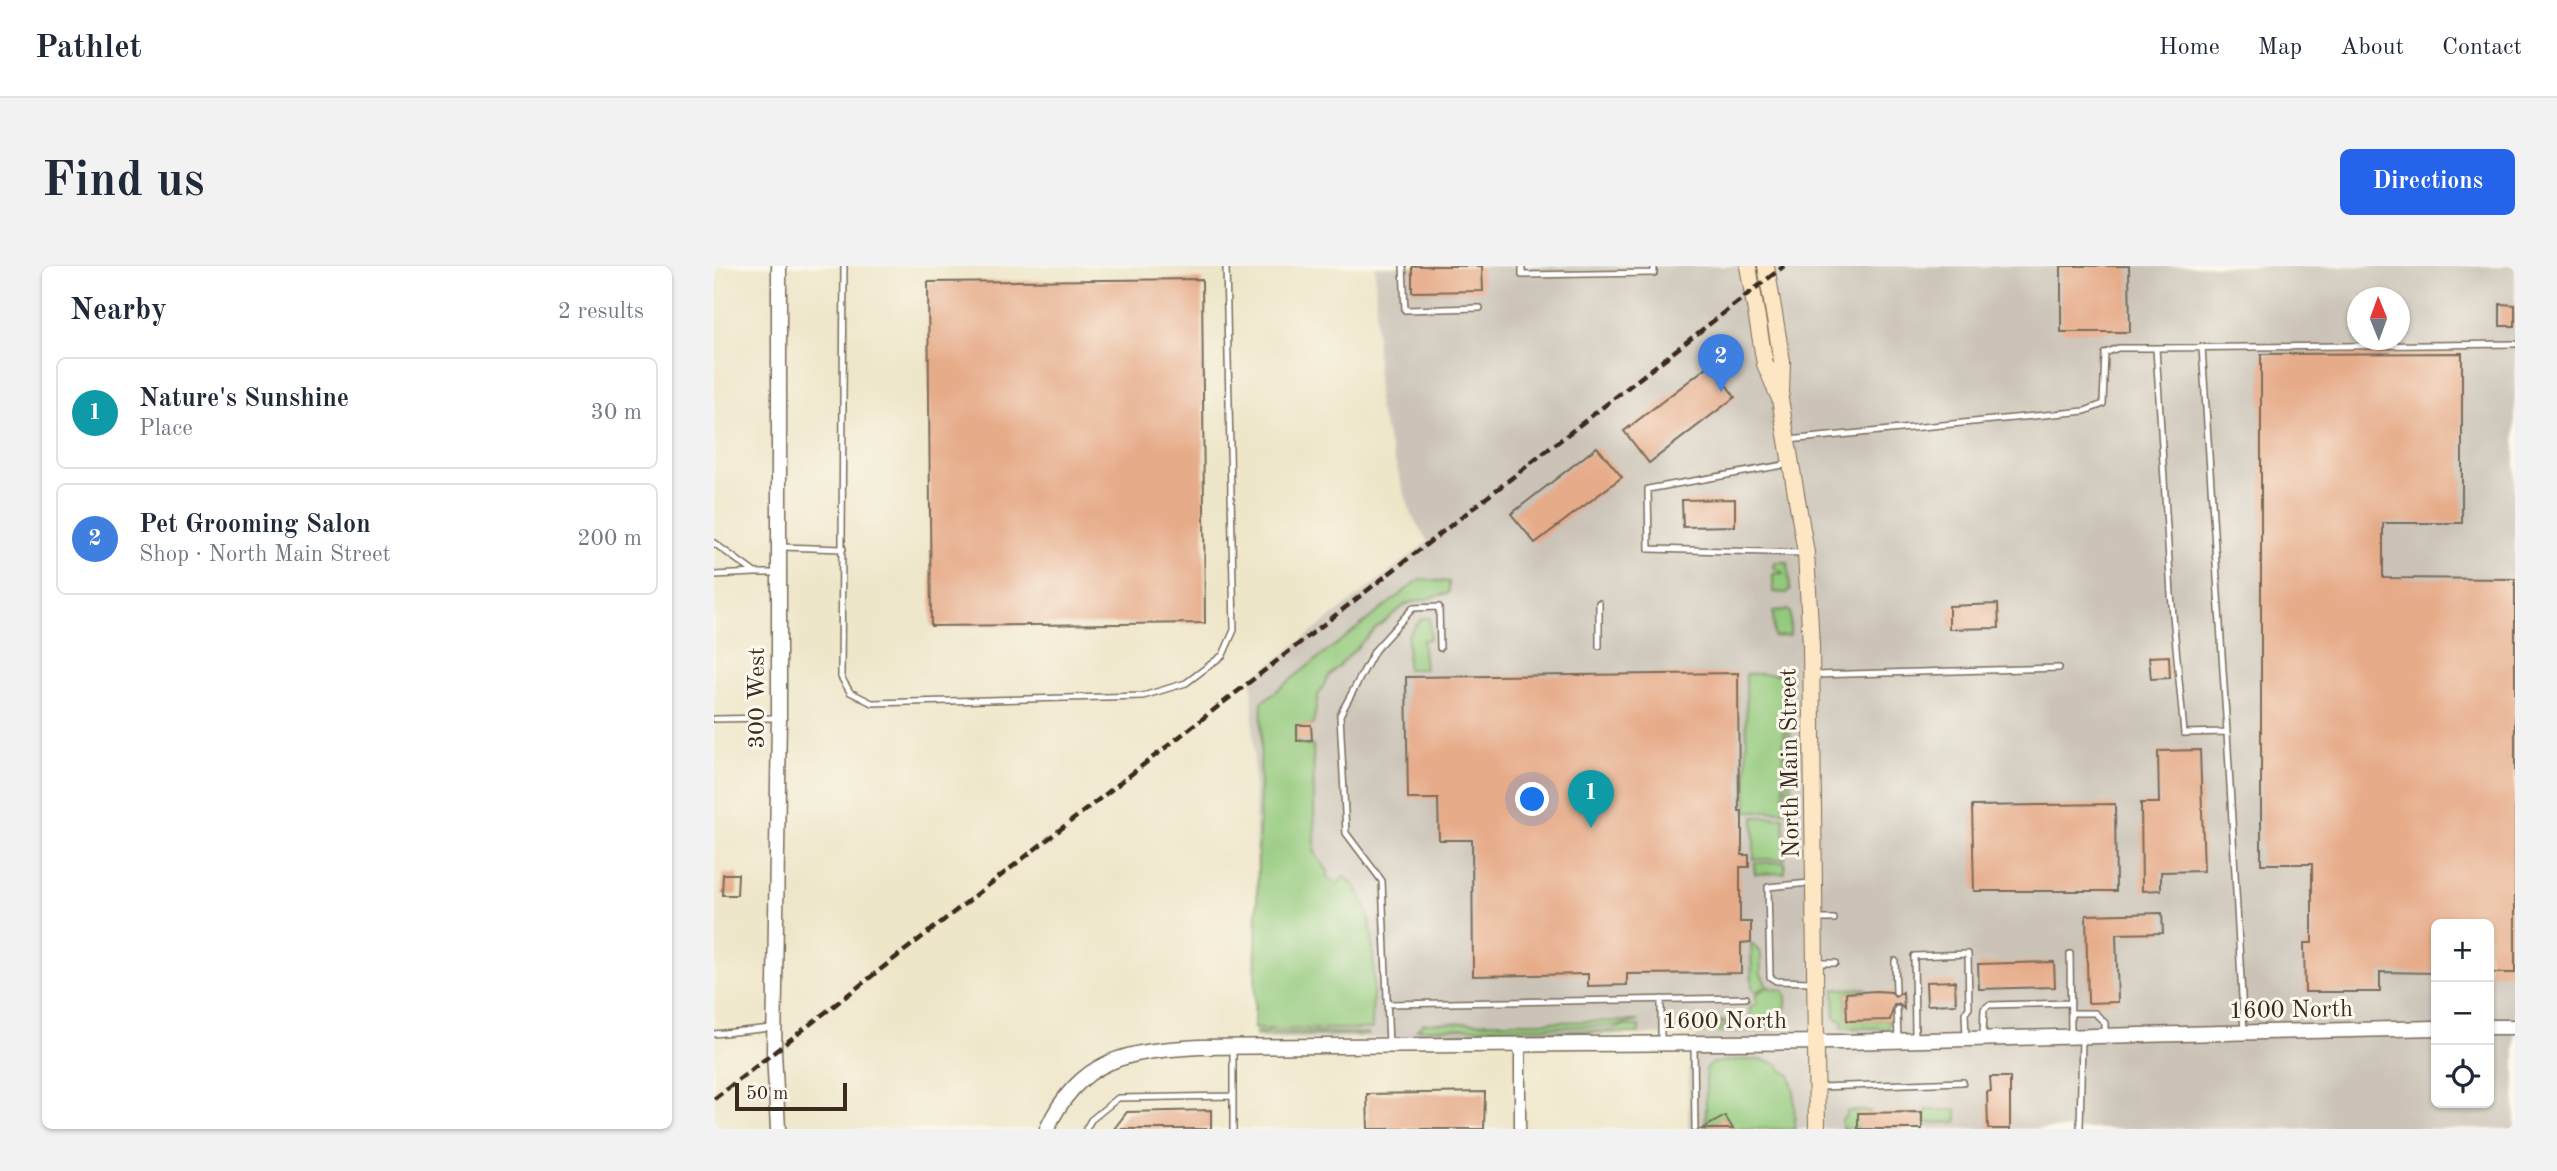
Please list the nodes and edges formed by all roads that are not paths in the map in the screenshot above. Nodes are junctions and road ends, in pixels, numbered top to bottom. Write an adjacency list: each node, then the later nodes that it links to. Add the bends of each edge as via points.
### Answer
1 (779, 266): 17 (street, 300 West)
2 (844, 266): 18 (lane)
3 (1226, 266): 18 (lane, via 1234,630 1223,656 1186,683 1143,696 872,703 850,692 841,677)
4 (1403, 266): 9 (lane, via 1405,310)
5 (1522, 266): 6 (lane, via 1522,275 1654,272)
6 (1654, 266)
7 (1748, 266): 13 (main road, North Main Street, via 1765,364)
8 (1766, 266): 13 (main road, North Main Street, via 1782,360)
9 (1480, 308)
10 (2515, 344): 12 (lane)
11 (2156, 348): 12 (lane); 14 (lane, via 2118,348 2105,353 2103,404 2085,411); 30 (lane, via 2184,733)
12 (2202, 348): 30 (lane)
13 (1780, 399): 14 (main road, North Main Street)
14 (1788, 440): 15 (main road, North Main Street)
15 (1791, 464): 19 (main road, North Main Street); 19 (lane, via 1648,489 1649,549)
16 (714, 543): 20 (lane)
17 (779, 547): 18 (lane); 21 (street, 300 West)
18 (843, 549)
19 (1806, 553): 27 (main road, North Main Street)
20 (755, 573): 21 (lane); 22 (lane)
21 (779, 573): 28 (street, 300 West)
22 (714, 575)
23 (1599, 603): 24 (lane)
24 (1599, 646)
25 (1440, 648): 43 (lane, via 1439,607 1413,608 1375,650 1340,715 1346,833 1382,881)
26 (2059, 668): 27 (lane)
27 (1811, 675): 31 (main road, North Main Street)
28 (779, 718): 29 (lane); 48 (street, 300 West)
29 (714, 719)
30 (2227, 732): 50 (lane)
31 (1813, 883): 32 (main road, North Main Street); 38 (lane, via 1768,887 1768,954 1770,977 1776,982)
32 (1814, 919): 33 (lane); 36 (main road, North Main Street)
33 (1834, 919)
34 (2070, 954): 42 (lane)
35 (1895, 961): 39 (lane)
36 (1815, 963): 37 (lane); 38 (main road, North Main Street)
37 (1835, 963)
38 (1815, 982): 58 (main road, North Main Street)
39 (1896, 992)
40 (1746, 998): 41 (lane)
41 (1661, 999): 43 (lane); 59 (lane)
42 (2071, 1003): 45 (lane); 54 (lane, via 1989,1005 1984,1009)
43 (1388, 1004): 63 (lane)
44 (1897, 1009): 57 (lane)
45 (2071, 1013): 52 (lane); 53 (lane, via 2101,1016)
46 (2494, 1027): 47 (street)
47 (2515, 1027)
48 (774, 1028): 51 (lane); 67 (street, 300 West)
49 (2431, 1028): 50 (street, 1600 North)
50 (2244, 1032): 53 (street, 1600 North)
51 (714, 1034)
52 (2077, 1037): 53 (street, 1600 North); 54 (street, 1600 North); 74 (lane)
53 (2105, 1037)
54 (1983, 1038): 55 (street, 1600 North)
55 (1966, 1039): 56 (street, 1600 North); 56 (lane, via 1968,954 1914,956)
56 (1916, 1040): 57 (street, 1600 North)
57 (1898, 1041): 58 (street, 1600 North)
58 (1816, 1042): 60 (street, 1600 North); 65 (main road, North Main Street)
59 (1661, 1043): 60 (street, 1600 North); 61 (street, 1600 North)
60 (1694, 1043): 72 (lane)
61 (1520, 1045): 63 (street, 1600 North); 71 (street)
62 (1233, 1046): 63 (street, 1600 North); 66 (lane); 68 (street, 1600 North, via 1145,1050 1121,1057 1077,1085 1058,1105)
63 (1389, 1047)
64 (1963, 1082): 65 (lane)
65 (1816, 1087): 73 (main road, North Main Street)
66 (1233, 1096): 69 (lane, via 1118,1098); 70 (lane)
67 (778, 1129)
68 (1047, 1129)
69 (1086, 1129)
70 (1233, 1129)
71 (1520, 1129)
72 (1695, 1129)
73 (1817, 1129)
74 (2080, 1129)

